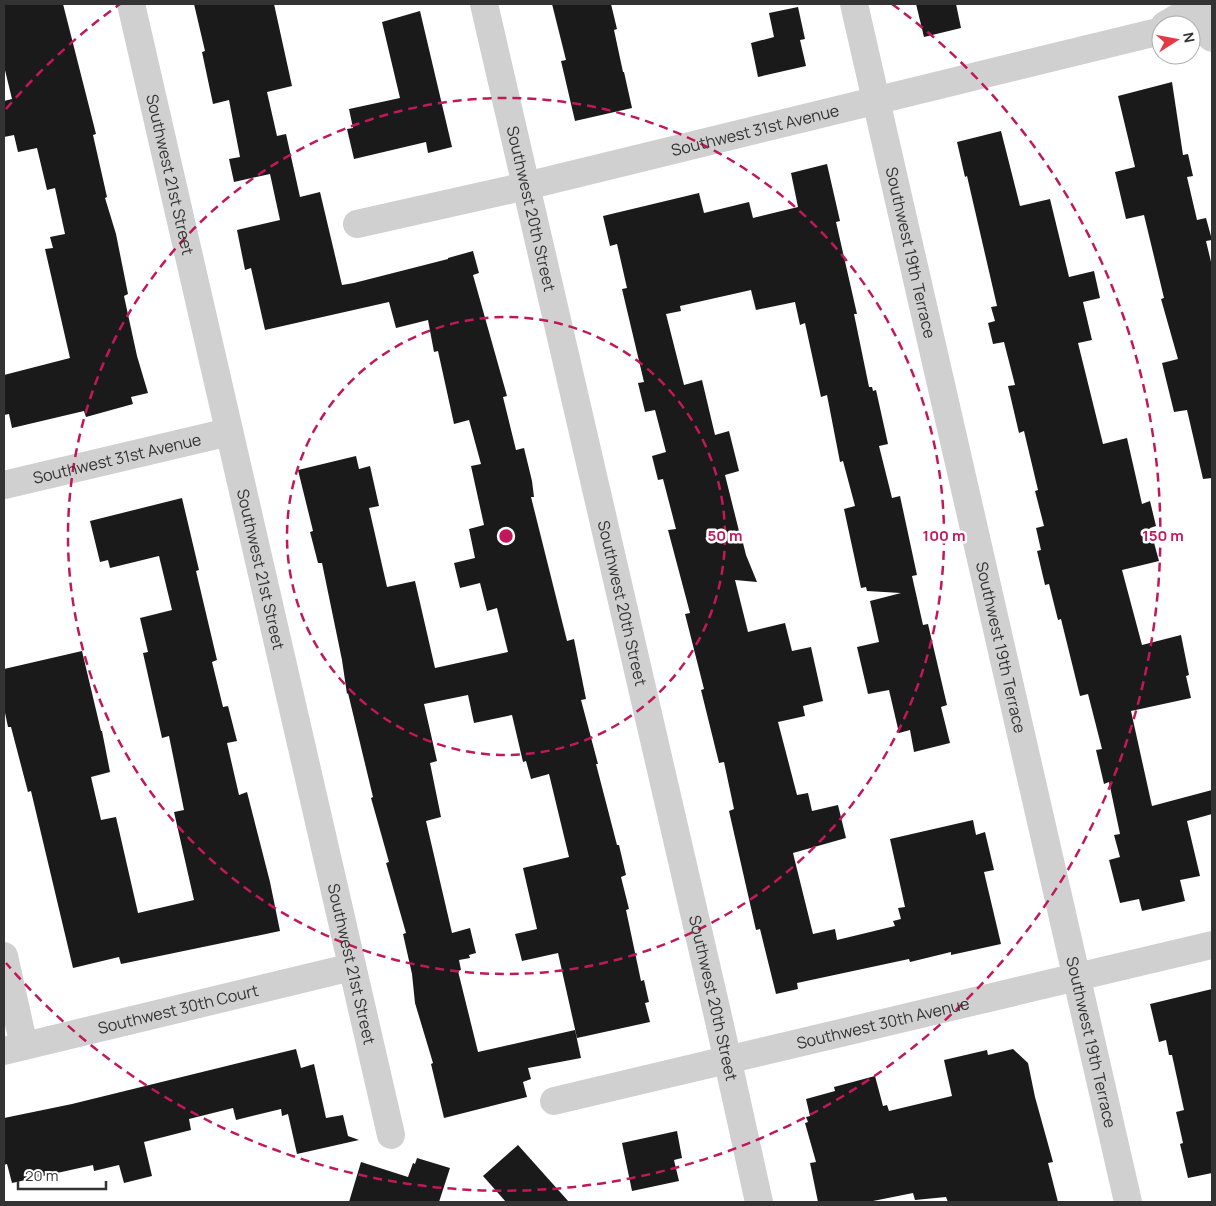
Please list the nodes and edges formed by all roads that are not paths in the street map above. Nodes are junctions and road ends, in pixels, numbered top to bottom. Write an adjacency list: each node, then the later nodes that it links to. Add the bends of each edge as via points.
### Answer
1 (131, 4): 11 (street, Southwest 21st Street)
2 (484, 4): 9 (street, Southwest 20th Street)
3 (854, 4): 8 (street, Southwest 19th Terrace)
4 (1203, 5): 5 (street, Southwest 31st Avenue); 7 (street, via 1201,22)
5 (1183, 15)
6 (1151, 32): 8 (street, Southwest 31st Avenue)
7 (1204, 37)
8 (876, 100): 9 (street, Southwest 31st Avenue); 16 (street, Southwest 19th Terrace)
9 (526, 186): 10 (street, Southwest 31st Avenue); 18 (street, Southwest 20th Street)
10 (357, 224)
11 (230, 432): 12 (street, Southwest 31st Avenue); 15 (street, Southwest 21st Street)
12 (4, 485)
13 (1212, 945): 16 (street, Southwest 30th Avenue)
14 (4, 956): 17 (street)
15 (352, 967): 17 (street, Southwest 30th Court); 20 (street, Southwest 21st Street)
16 (1077, 977): 18 (street, Southwest 30th Avenue); 22 (street, Southwest 19th Terrace)
17 (14, 1049)
18 (727, 1061): 19 (street, Southwest 30th Avenue); 21 (street, Southwest 20th Street)
19 (554, 1102)
20 (391, 1135)
21 (759, 1202)
22 (1128, 1202)

